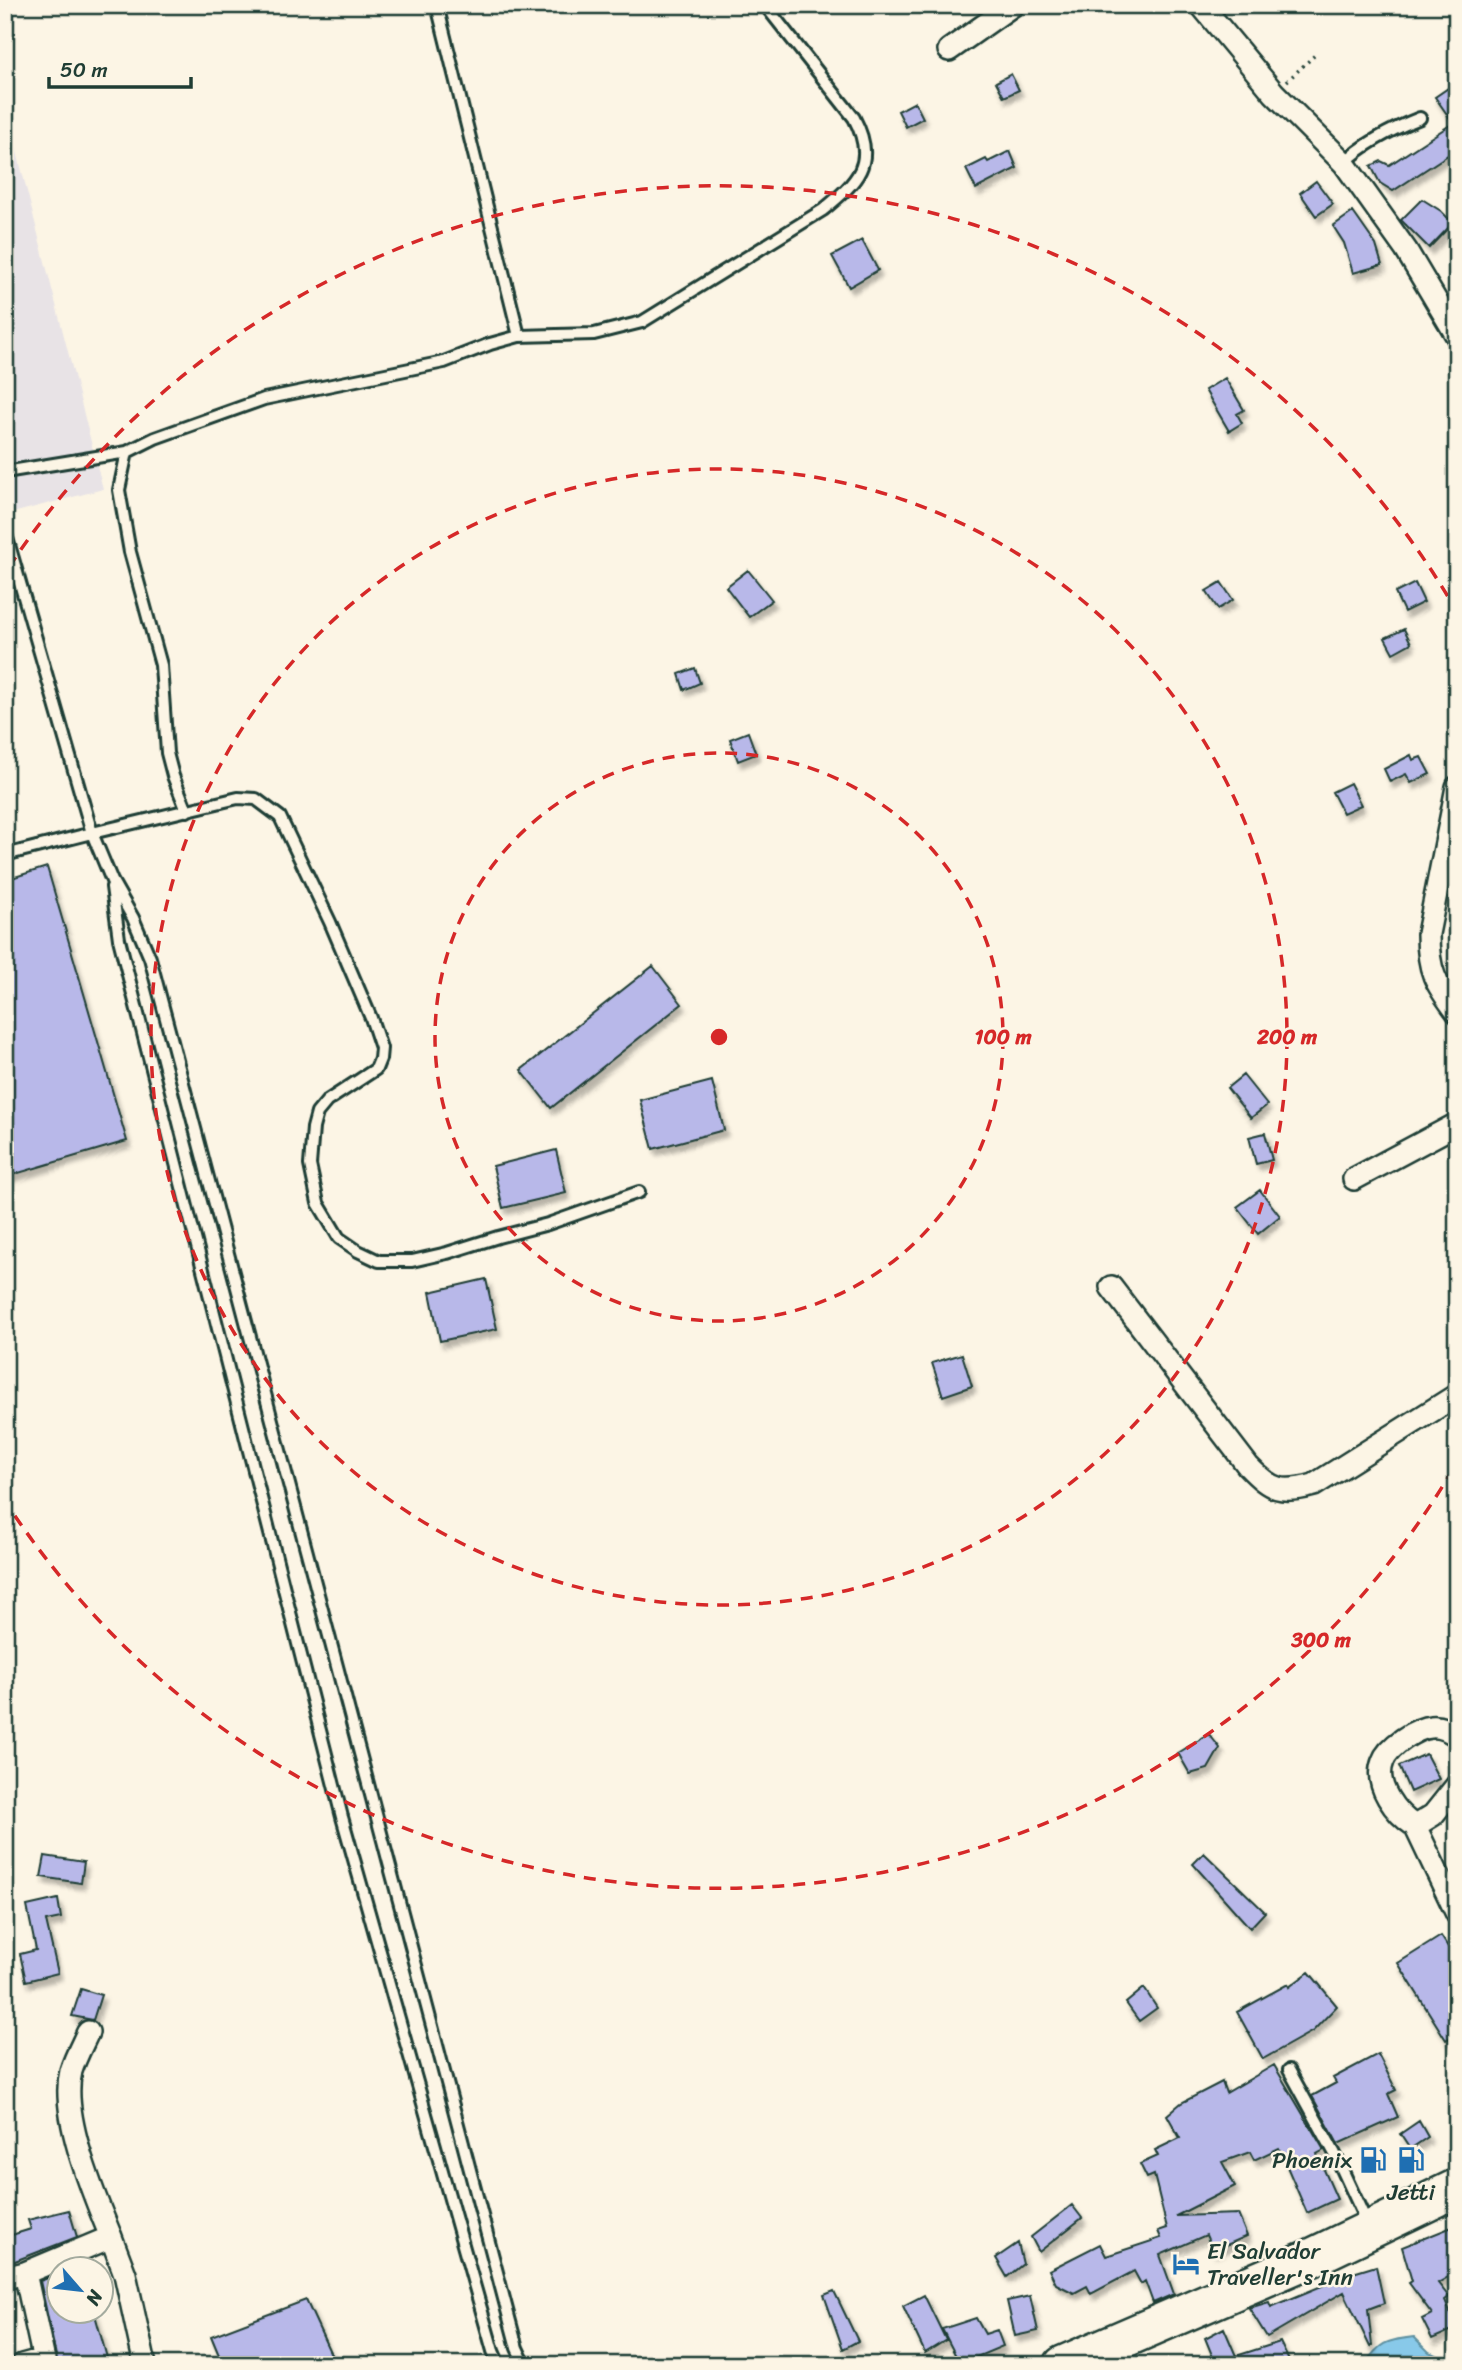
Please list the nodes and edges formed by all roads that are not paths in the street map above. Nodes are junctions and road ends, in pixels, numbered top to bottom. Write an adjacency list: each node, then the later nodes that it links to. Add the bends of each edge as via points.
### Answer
1 (437, 5): 8 (lane)
2 (765, 5): 8 (lane, via 863,135 866,155 850,188 823,210 642,322 594,334)
3 (1013, 5): 5 (street)
4 (1207, 7): 7 (street, via 1274,93)
5 (949, 50)
6 (1420, 118): 7 (lane, via 1384,134)
7 (1344, 163): 9 (street, via 1406,250)
8 (519, 336): 10 (lane, via 444,362 264,399)
9 (1457, 336)
10 (127, 452): 11 (lane); 14 (lane, via 119,490 161,665 167,753)
11 (5, 472)
12 (5, 531): 15 (lane)
13 (1457, 787): 18 (street, via 1428,934 1433,976)
14 (187, 811): 15 (lane); 21 (lane, via 238,798 256,799 279,817 371,1018 381,1048 376,1069 317,1112 310,1143 318,1203 339,1238 379,1261 412,1261 548,1224)
15 (93, 834): 16 (lane); 17 (lane)
16 (5, 855)
17 (112, 881): 37 (lane, via 119,939 342,1817); 38 (lane, via 150,958)
18 (1454, 1001)
19 (1457, 1124): 20 (street)
20 (1354, 1178)
21 (639, 1192)
22 (1111, 1287): 23 (street, via 1248,1466 1265,1484 1280,1489 1314,1485)
23 (1457, 1395)
24 (1457, 1736): 26 (street, via 1431,1727 1409,1735 1383,1760 1381,1777 1391,1804)
25 (1457, 1785): 26 (street, via 1433,1815)
26 (1415, 1826): 27 (street)
27 (1457, 1914)
28 (88, 2032): 32 (street, via 71,2073 71,2108 88,2179)
29 (1289, 2070): 31 (lane)
30 (1457, 2188): 31 (highway)
31 (1370, 2229): 39 (highway)
32 (111, 2237): 33 (street); 36 (street, via 125,2274)
33 (15, 2276): 34 (street)
34 (44, 2362): 35 (street)
35 (22, 2365)
36 (145, 2365)
37 (499, 2365)
38 (525, 2365)
39 (1063, 2365)

